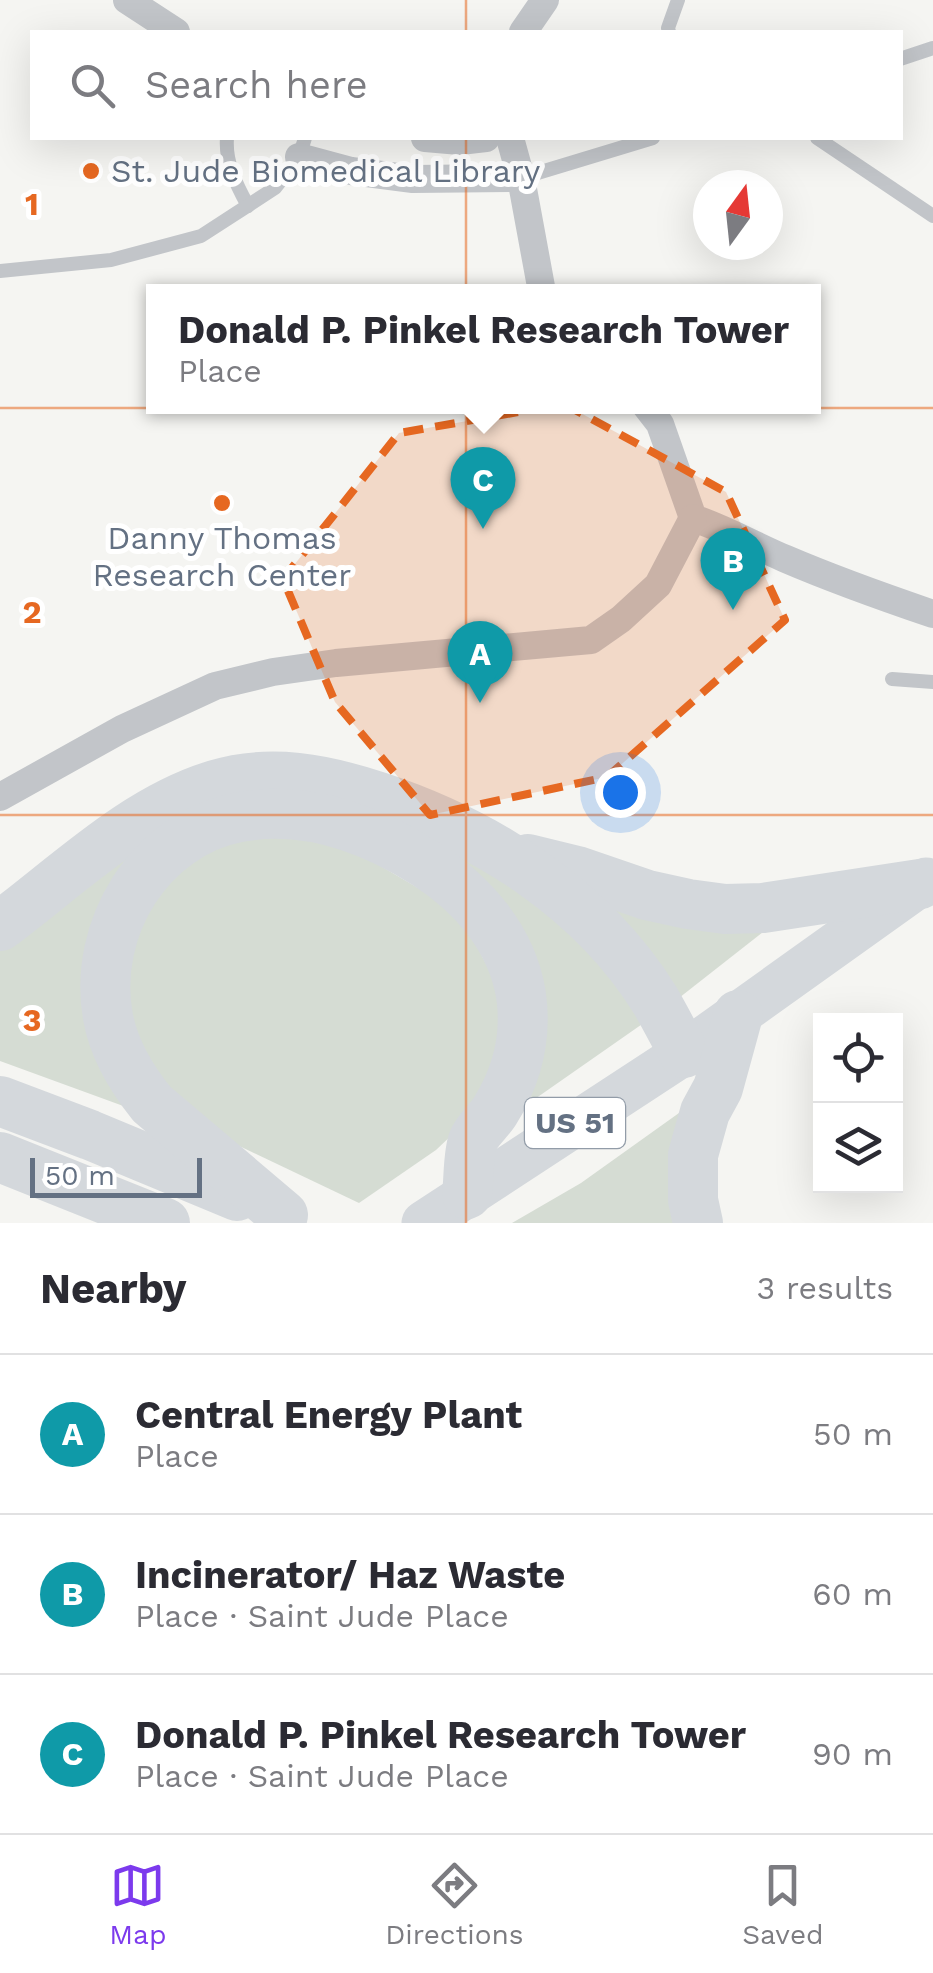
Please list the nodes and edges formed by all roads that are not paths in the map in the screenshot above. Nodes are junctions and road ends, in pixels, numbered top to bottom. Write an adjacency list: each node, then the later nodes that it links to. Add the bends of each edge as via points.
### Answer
1 (127, 0): 4 (street)
2 (545, 0): 5 (street)
3 (678, 0): 6 (lane)
4 (173, 30)
5 (524, 30)
6 (668, 30)
7 (933, 48): 8 (lane)
8 (903, 58)
9 (227, 140): 15 (lane, via 233,178)
10 (511, 140): 14 (street)
11 (646, 140): 14 (lane)
12 (820, 140): 16 (lane)
13 (302, 147): 14 (street, via 351,171 413,180); 15 (lane, via 275,188)
14 (521, 178): 18 (street)
15 (248, 206): 17 (lane, via 200,236 111,260)
16 (933, 216)
17 (0, 271)
18 (541, 284)
19 (652, 414): 20 (street)
20 (693, 518): 21 (street); 24 (street, via 658,584 591,640 336,663 215,686)
21 (933, 614)
22 (892, 680): 23 (lane)
23 (933, 682)
24 (0, 797)
25 (508, 855): 26 (highway, via 647,895 725,908 762,908); 27 (highway, via 368,793 310,779 239,778 169,802); 29 (highway, via 612,945 654,998)
26 (927, 880): 28 (main road, US 51)
27 (0, 926)
28 (738, 1015): 29 (main road, US 51); 36 (highway, via 693,1155)
29 (684, 1053): 32 (main road, US 51)
30 (0, 1102): 33 (highway)
31 (0, 1157): 34 (highway)
32 (467, 1194): 33 (highway, via 473,1140 506,1094 522,1038 520,993 494,927 437,871 355,828 294,814 236,818 165,854 130,894 106,970 108,1020 134,1082 152,1104); 35 (main road, US 51)
33 (292, 1219)
34 (165, 1223)
35 (424, 1223)
36 (698, 1223)

